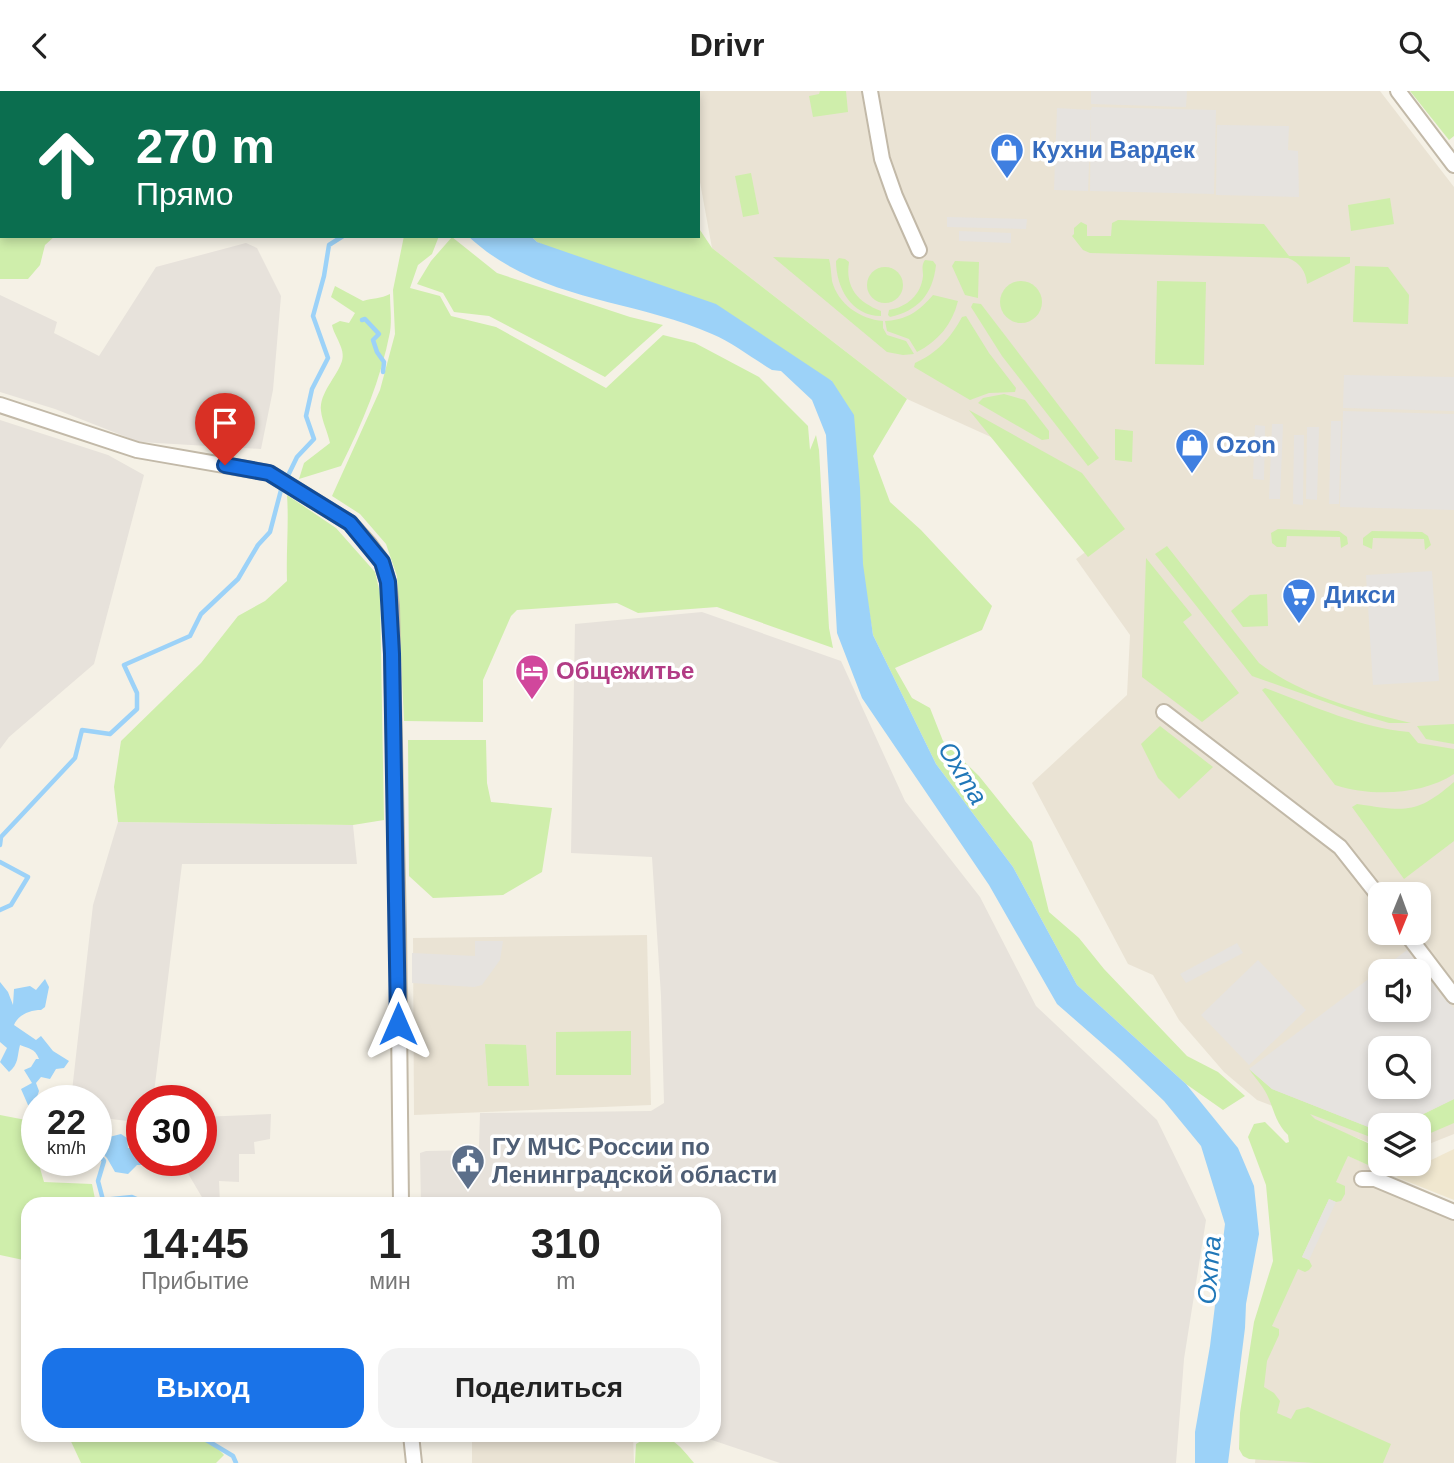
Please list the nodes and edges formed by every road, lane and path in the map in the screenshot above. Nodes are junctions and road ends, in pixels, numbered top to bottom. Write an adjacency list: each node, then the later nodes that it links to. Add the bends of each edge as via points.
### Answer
1 (870, 91): 4 (street, via 882,159)
2 (1398, 91): 3 (street)
3 (1454, 165)
4 (919, 250)
5 (0, 405): 11 (street, via 149,453 269,473 350,523 382,562 391,606)
6 (1164, 712): 7 (street, via 1340,847)
7 (1368, 883)
8 (1415, 945): 9 (street)
9 (1454, 996)
10 (1362, 1179): 12 (street, via 1375,1179)
11 (401, 1197)
12 (1454, 1212)
13 (412, 1442): 14 (street)
14 (414, 1463)

